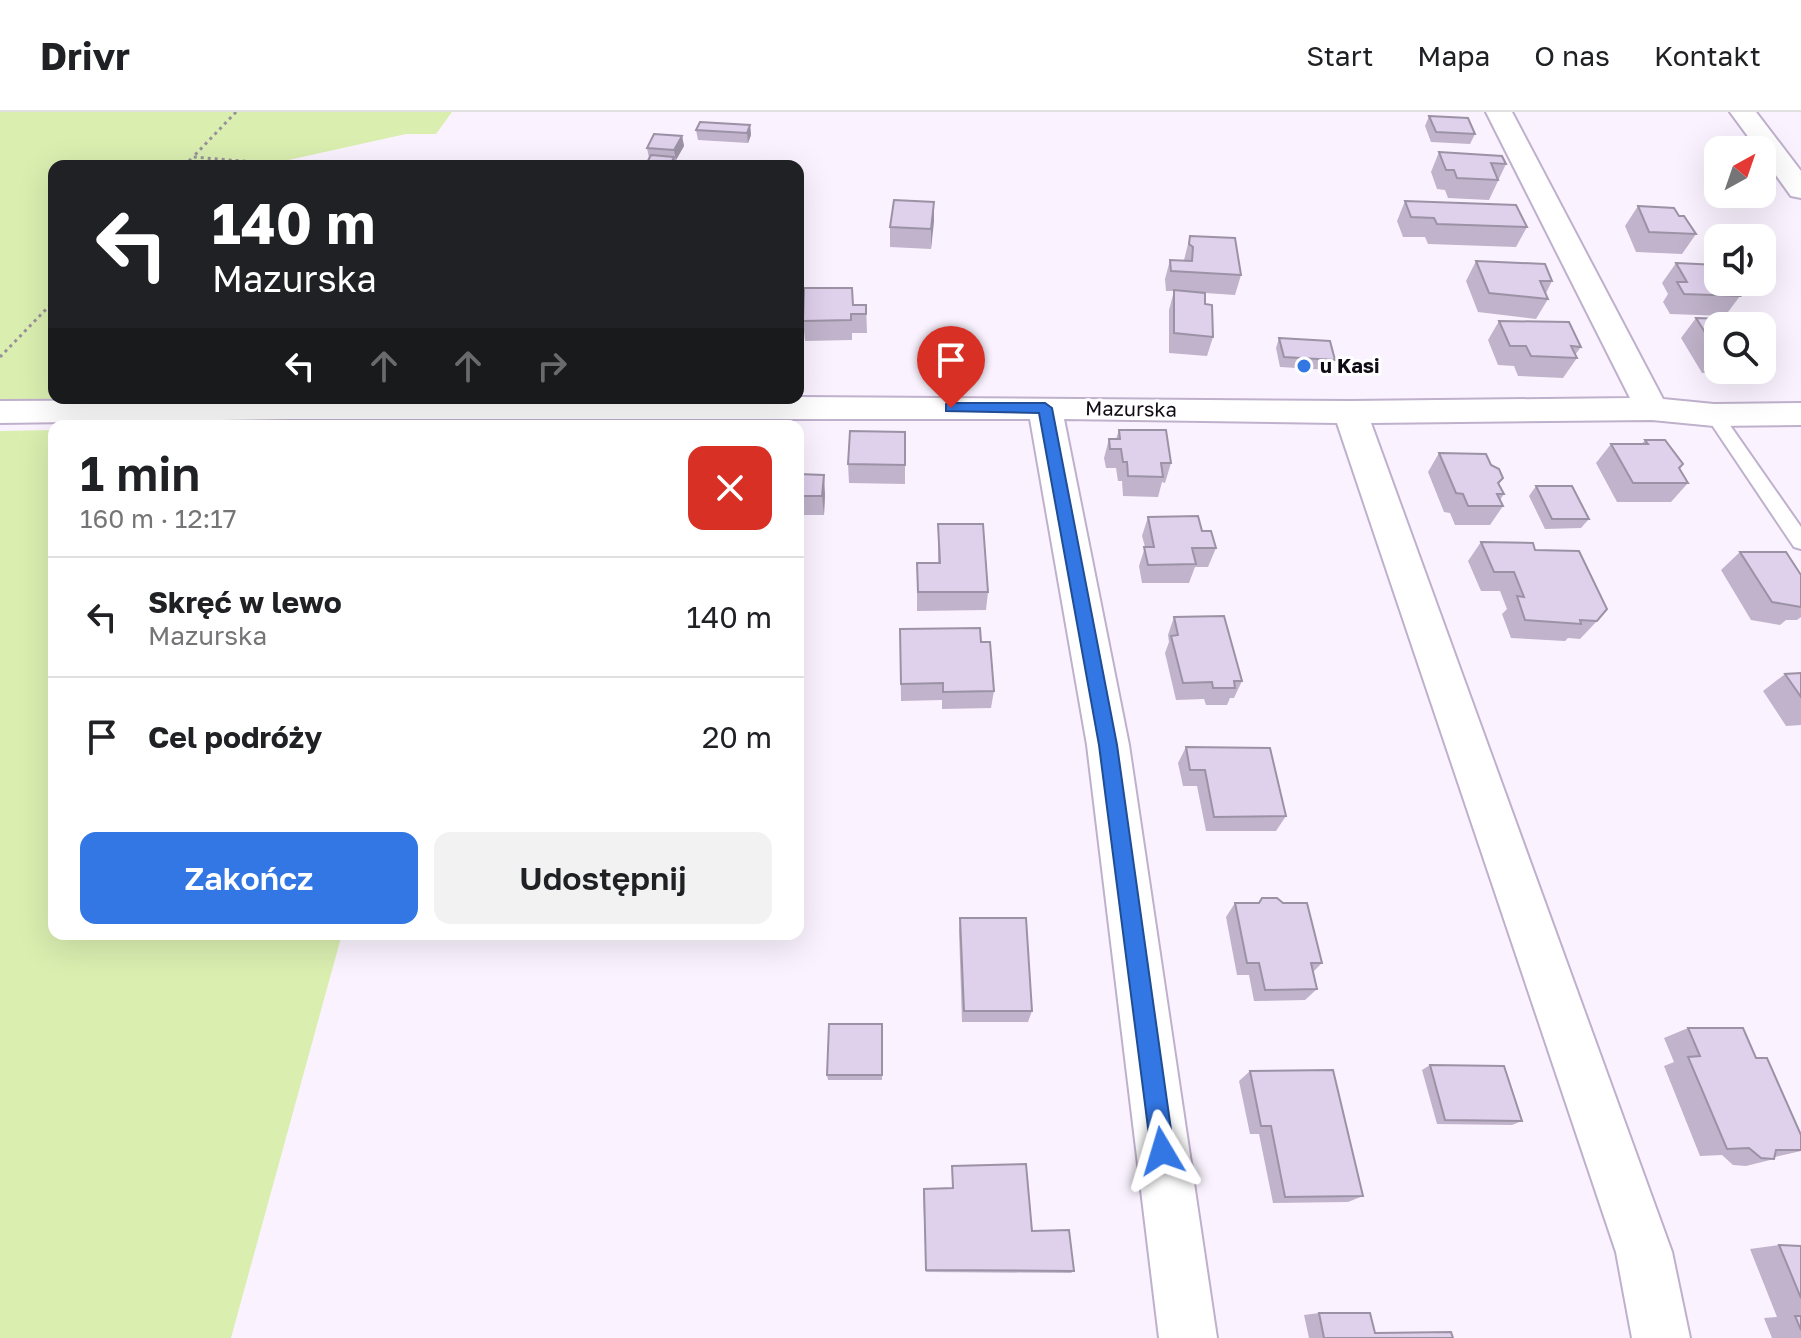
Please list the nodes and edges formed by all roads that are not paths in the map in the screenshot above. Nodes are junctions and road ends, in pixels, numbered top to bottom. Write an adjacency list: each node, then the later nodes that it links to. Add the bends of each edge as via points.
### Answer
1 (1499, 112): 5 (street)
2 (1743, 112): 3 (street)
3 (1801, 190)
4 (1045, 408): 6 (street, Mazurska); 7 (street, Mazurska); 11 (street, via 1108,745)
5 (1652, 409): 7 (street, Mazurska); 9 (street, Mazurska)
6 (0, 412)
7 (1350, 412): 12 (street, via 1644,1252)
8 (1801, 414): 9 (street, Mazurska)
9 (1714, 415): 10 (lane)
10 (1801, 542)
11 (1188, 1338)
12 (1661, 1338)

